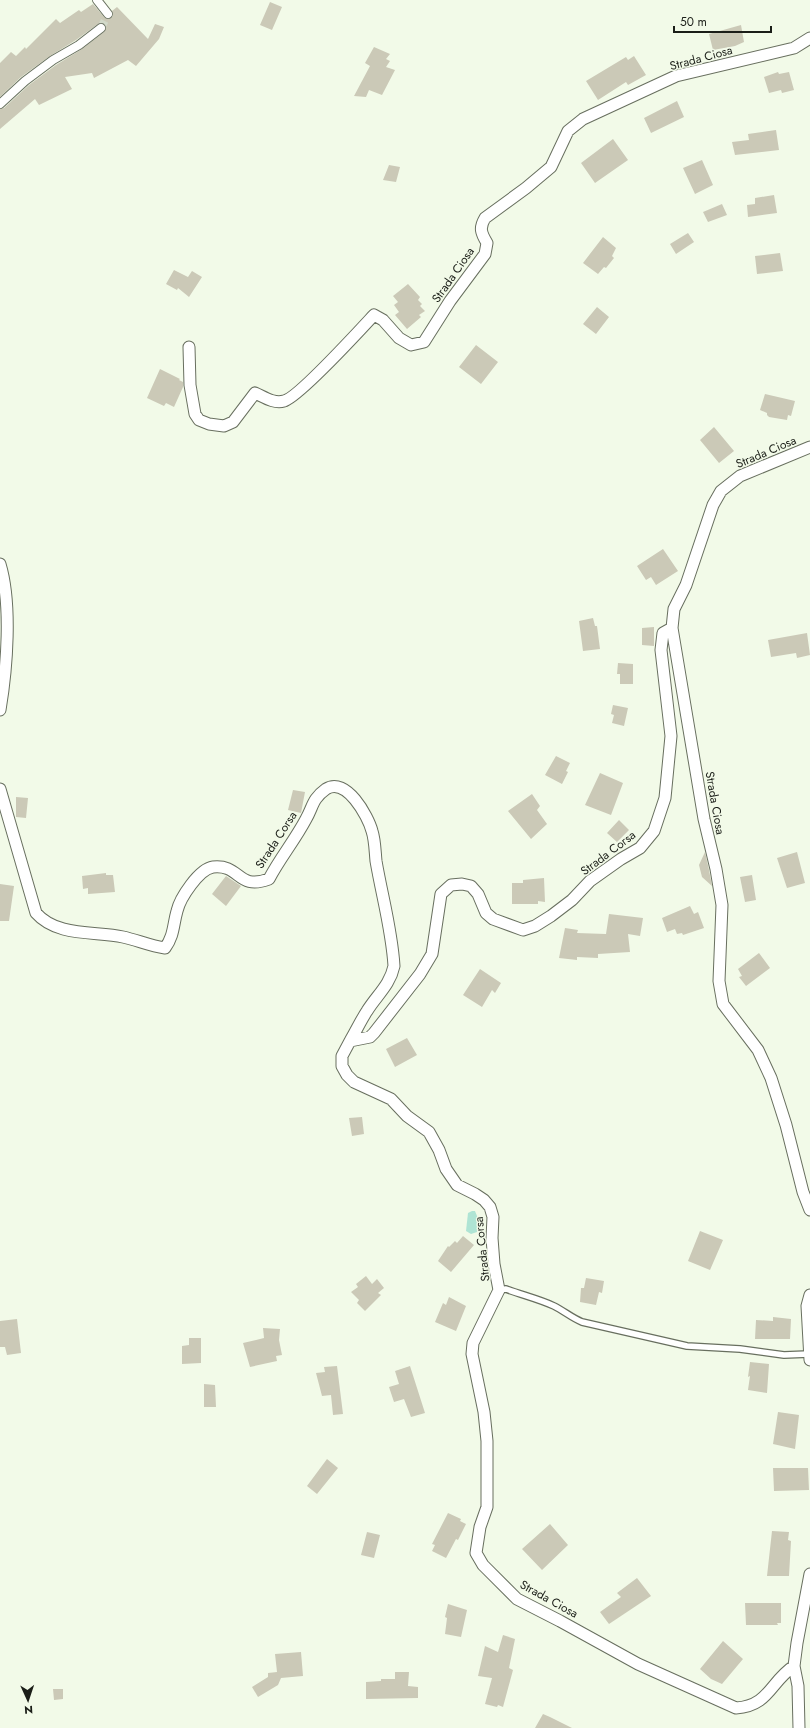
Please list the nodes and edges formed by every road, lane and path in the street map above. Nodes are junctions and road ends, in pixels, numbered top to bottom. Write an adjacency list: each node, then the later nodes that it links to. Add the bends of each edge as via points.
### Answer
1 (97, 0): 2 (street)
2 (108, 14)
3 (101, 28): 5 (street, via 53,60)
4 (810, 38): 6 (street, Strada Ciosa, via 794,48 676,76 583,119 568,131 551,167 485,218 481,225 481,233 487,243 485,254 424,342 411,345 398,338 383,320 374,315 293,396 279,402 255,393 233,422 224,426 198,420 195,414 190,385)
5 (0, 104)
6 (189, 347)
7 (810, 448): 9 (street, Strada Ciosa, via 740,476 721,491 713,504 686,585 674,610)
8 (0, 564): 10 (street, via 6,603 6,666)
9 (672, 628): 12 (street, Strada Corsa, via 663,633 661,650 672,736 665,798 654,831 640,848 590,882 551,916 523,930 493,919 471,886 451,885 441,894 432,954 420,974 370,1037); 13 (street, Strada Ciosa, via 704,819 722,905 719,981 723,1004 758,1050 771,1078)
10 (0, 710)
11 (0, 789): 12 (street, Strada Corsa, via 36,913 43,921 62,929 123,937 165,948 171,939 177,909 199,875 210,867 223,866 249,882 269,879 318,796 327,788 335,787 354,796 372,831 394,966 392,977 367,1011)
12 (350, 1041): 14 (street, Strada Corsa, via 342,1056 342,1066 347,1075 354,1082 391,1099 407,1116 429,1132 457,1185 476,1194 490,1207 493,1217 494,1264)
13 (810, 1210)
14 (499, 1290): 16 (street, Strada Corsa, via 474,1343); 17 (lane, via 506,1289 544,1302 582,1322 687,1346)
15 (810, 1295): 17 (street, via 807,1306)
16 (472, 1354): 19 (street, Strada Ciosa, via 487,1441 487,1507 480,1527 476,1553 483,1565 517,1599 638,1664 736,1708 756,1705)
17 (810, 1357)
18 (810, 1574): 19 (street)
19 (794, 1666): 20 (street, via 798,1686)
20 (799, 1728)

